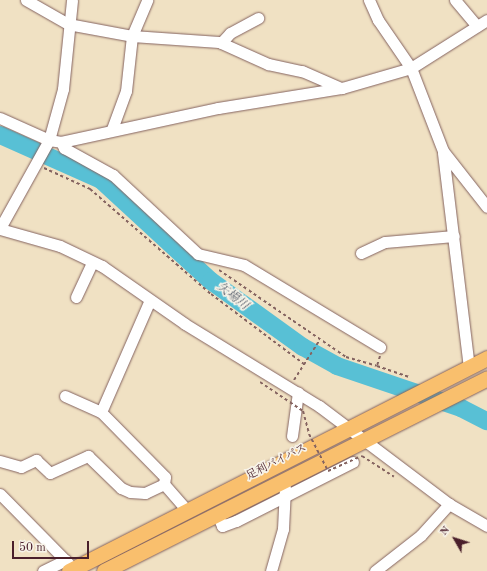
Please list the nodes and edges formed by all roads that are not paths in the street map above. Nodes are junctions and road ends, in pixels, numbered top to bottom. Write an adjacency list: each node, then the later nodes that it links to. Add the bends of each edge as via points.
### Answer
1 (26, 0): 8 (street)
2 (72, 0): 8 (street)
3 (147, 0): 10 (street)
4 (369, 0): 12 (street, via 378,20)
5 (455, 0): 9 (street)
6 (258, 18): 11 (street, via 230,33)
7 (487, 20): 9 (street)
8 (68, 24): 10 (street); 17 (street, via 63,89)
9 (477, 26): 12 (street)
10 (132, 36): 11 (street); 15 (street, via 126,90)
11 (221, 43): 13 (street, via 268,64 302,71)
12 (411, 68): 13 (street); 18 (street)
13 (342, 88): 15 (street)
14 (0, 118): 17 (street)
15 (112, 129): 16 (street)
16 (61, 142): 17 (street); 26 (street, via 64,148 113,175 202,256 244,265)
17 (48, 143): 20 (street)
18 (443, 151): 19 (street); 21 (street)
19 (487, 207)
20 (0, 228): 23 (street, via 60,246)
21 (454, 236): 22 (street, via 385,242); 28 (street)
22 (361, 253)
23 (92, 262): 24 (street); 25 (street)
24 (76, 297)
25 (150, 300): 30 (street); 32 (street)
26 (380, 348)
27 (487, 358): 28 (highway, 足利バイパス)
28 (469, 367): 33 (highway, 足利バイパス)
29 (487, 378): 35 (highway, 足利バイパス)
30 (298, 392): 33 (street); 34 (street)
31 (65, 396): 32 (street)
32 (101, 412): 38 (street, via 165,477)
33 (347, 428): 35 (street); 42 (highway, 足利バイパス)
34 (292, 436)
35 (366, 440): 39 (highway, 足利バイパス); 41 (street)
36 (0, 461): 38 (street, via 22,467 36,460 50,473 88,456 121,488 130,492 145,494)
37 (353, 462): 39 (street)
38 (164, 484): 42 (street)
39 (285, 488): 46 (highway, 足利バイパス, via 217,514); 47 (street, via 283,529)
40 (0, 494): 44 (street)
41 (449, 504): 43 (street); 48 (street, via 421,535)
42 (187, 510): 44 (highway, 足利バイパス)
43 (487, 526)
44 (70, 567): 45 (street)
45 (43, 571)
46 (104, 571)
47 (271, 571)
48 (375, 571)

